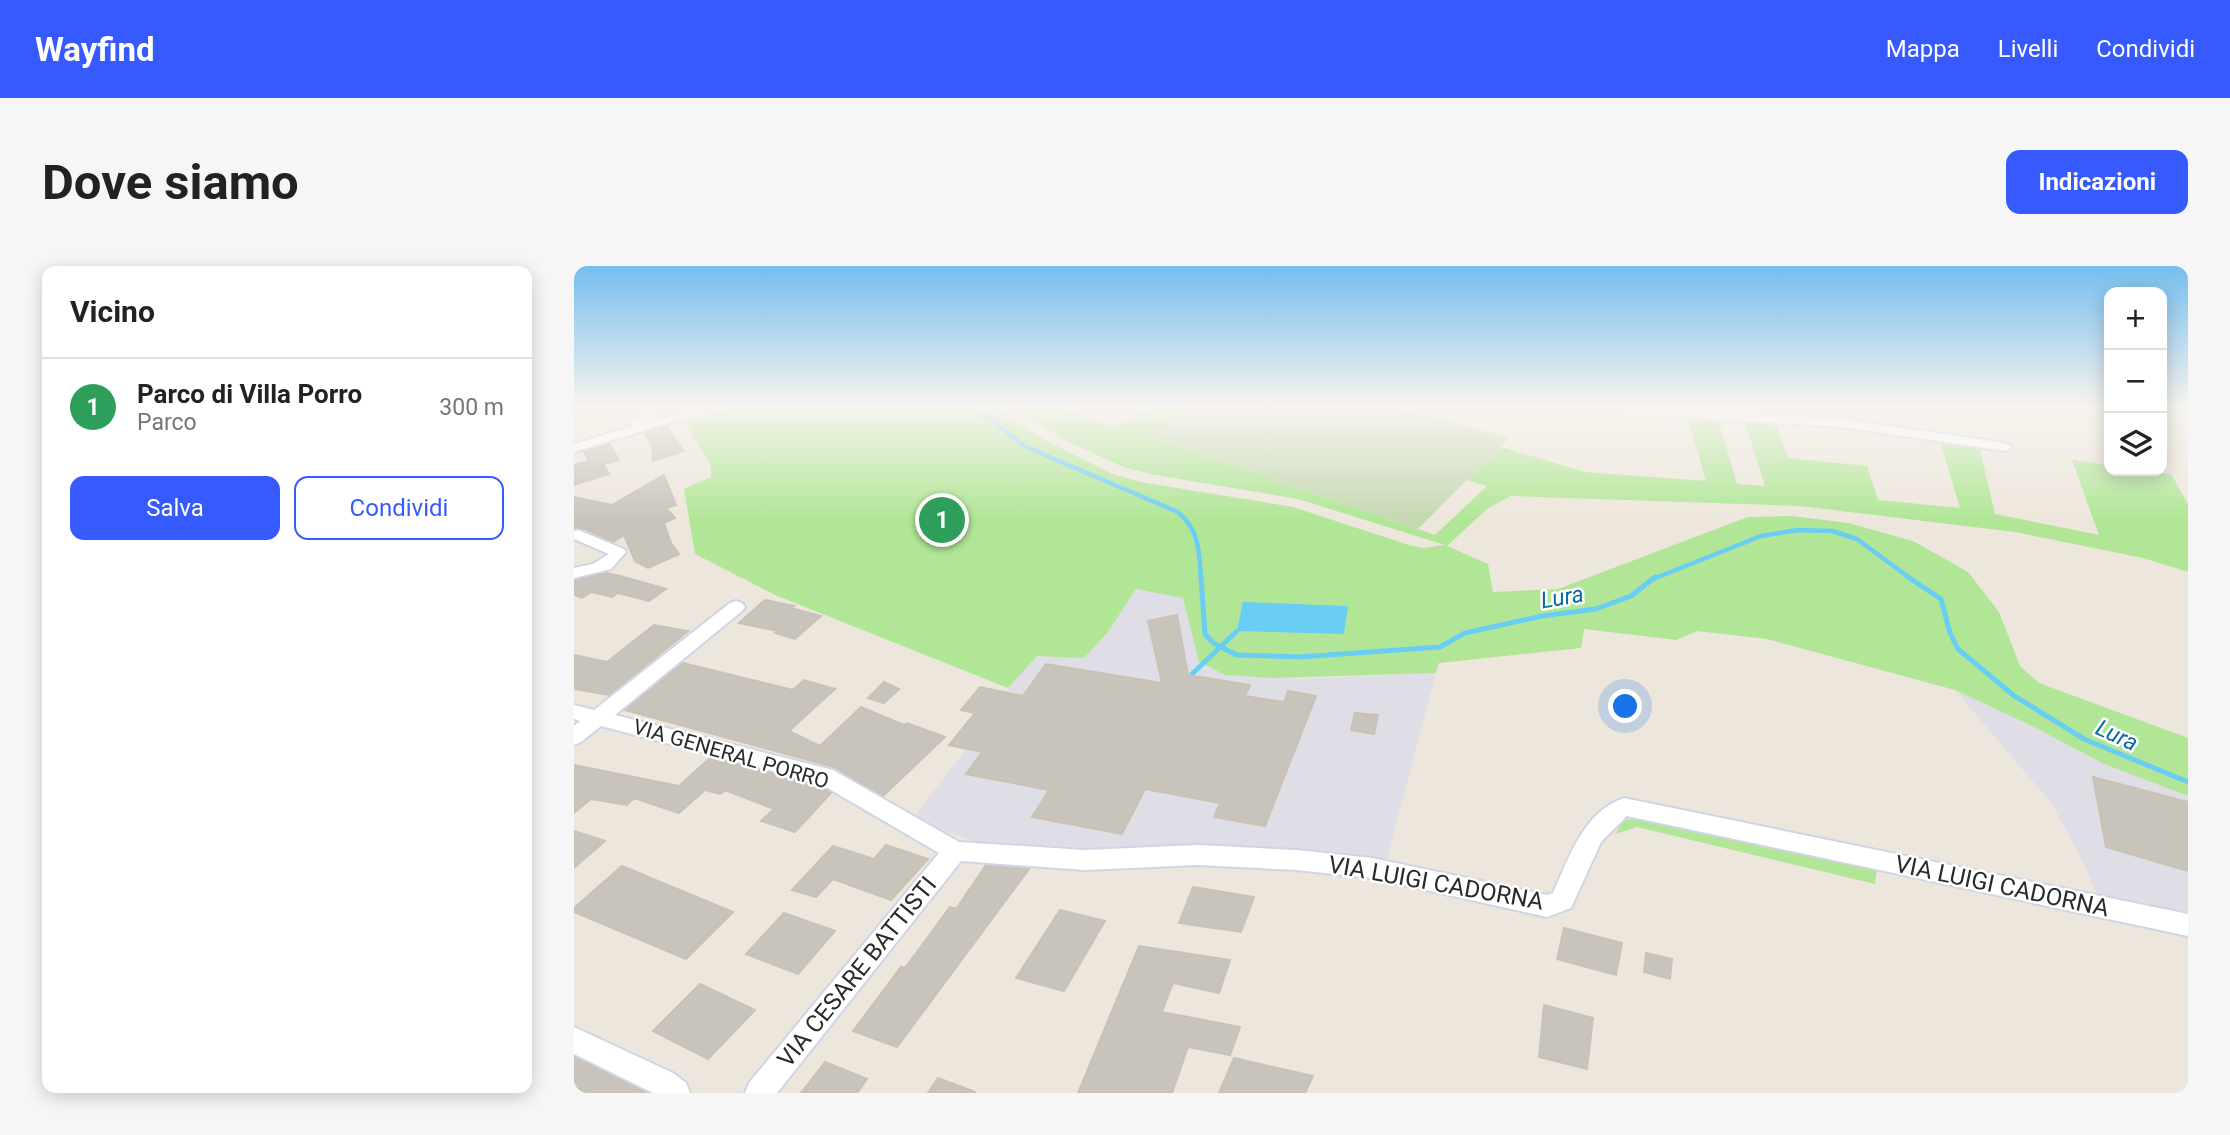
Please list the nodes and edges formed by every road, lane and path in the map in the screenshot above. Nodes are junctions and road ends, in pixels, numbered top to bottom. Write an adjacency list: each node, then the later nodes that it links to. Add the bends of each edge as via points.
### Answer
1 (1982, 444): 2 (street)
2 (2005, 447)
3 (578, 536): 4 (street, via 618,552 606,566)
4 (574, 573)
5 (736, 607): 7 (street)
6 (574, 712): 7 (street, VIA GENERAL PORRO)
7 (598, 717): 8 (street); 9 (street, VIA GENERAL PORRO, via 825,776)
8 (574, 737)
9 (955, 851): 10 (street, VIA LUIGI CADORNA, via 1085,860 1198,855 1297,860 1372,868 1547,906 1562,901 1593,833 1609,815 1625,807); 13 (street, VIA CESARE BATTISTI)
10 (2188, 925)
11 (574, 1040): 12 (street)
12 (676, 1093)
13 (760, 1093)

